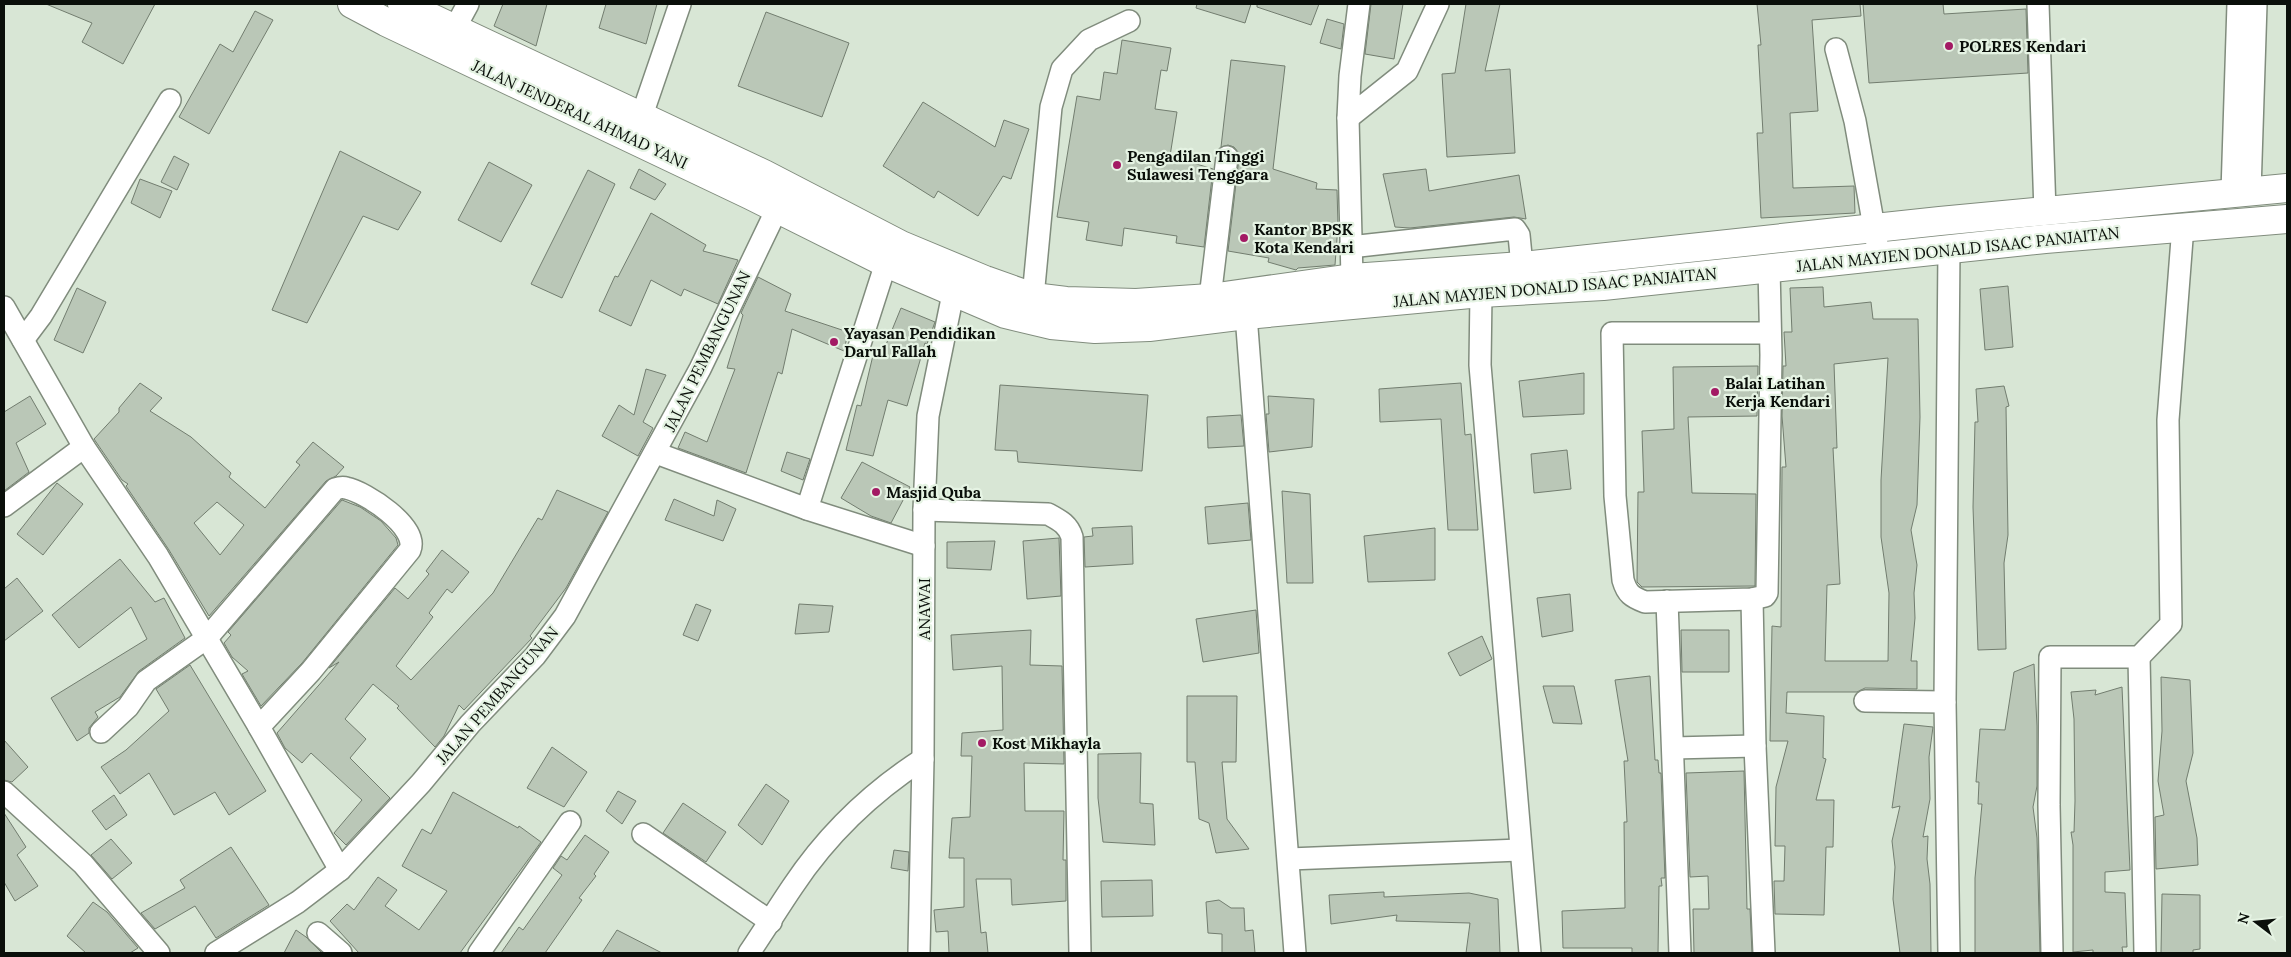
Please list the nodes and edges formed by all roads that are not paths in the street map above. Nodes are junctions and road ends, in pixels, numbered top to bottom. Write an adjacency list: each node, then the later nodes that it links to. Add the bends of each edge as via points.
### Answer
1 (352, 4): 19 (highway, JALAN JENDERAL AHMAD YANI)
2 (402, 4): 11 (highway, JALAN JENDERAL AHMAD YANI)
3 (468, 4): 11 (street)
4 (680, 4): 14 (street)
5 (1359, 4): 15 (street)
6 (1438, 4): 15 (street, via 1407,71)
7 (2038, 4): 20 (street)
8 (2238, 4): 18 (street)
9 (2256, 4): 18 (street)
10 (1129, 21): 35 (street, via 1090,40 1062,69 1050,107)
11 (455, 28): 14 (highway, JALAN JENDERAL AHMAD YANI)
12 (1836, 49): 24 (street, via 1855,121)
13 (170, 100): 40 (street, via 56,291)
14 (642, 115): 21 (highway, JALAN JENDERAL AHMAD YANI)
15 (1348, 118): 26 (street)
16 (1227, 157): 36 (street)
17 (2287, 188): 18 (highway, JALAN MAYJEN DONALD ISAAC PANJAITAN)
18 (2241, 191): 20 (highway, JALAN MAYJEN DONALD ISAAC PANJAITAN)
19 (777, 209): 21 (highway, JALAN JENDERAL AHMAD YANI); 42 (street, JALAN PEMBANGUNAN)
20 (2045, 212): 24 (highway, JALAN MAYJEN DONALD ISAAC PANJAITAN)
21 (815, 214): 25 (highway)
22 (2287, 219): 23 (highway, JALAN MAYJEN DONALD ISAAC PANJAITAN)
23 (2183, 226): 27 (highway, JALAN MAYJEN DONALD ISAAC PANJAITAN); 50 (street, via 2168,420 2171,624)
24 (1876, 228): 28 (street); 30 (highway, JALAN MAYJEN DONALD ISAAC PANJAITAN)
25 (845, 230): 29 (highway, JALAN MAYJEN DONALD ISAAC PANJAITAN); 33 (highway, JALAN MAYJEN DONALD ISAAC PANJAITAN, via 901,244)
26 (1350, 246): 30 (street, via 1515,229 1519,235); 32 (street)
27 (1949, 249): 28 (highway, JALAN MAYJEN DONALD ISAAC PANJAITAN); 52 (street)
28 (1878, 256): 31 (highway, JALAN MAYJEN DONALD ISAAC PANJAITAN)
29 (886, 263): 33 (highway, JALAN MAYJEN DONALD ISAAC PANJAITAN); 44 (street)
30 (1522, 266): 32 (highway, JALAN MAYJEN DONALD ISAAC PANJAITAN)
31 (1768, 268): 34 (highway, JALAN MAYJEN DONALD ISAAC PANJAITAN, via 1603,286); 39 (street)
32 (1352, 278): 36 (highway, JALAN MAYJEN DONALD ISAAC PANJAITAN)
33 (956, 281): 35 (highway, JALAN MAYJEN DONALD ISAAC PANJAITAN); 38 (highway, JALAN MAYJEN DONALD ISAAC PANJAITAN, via 1005,314 1051,325 1095,329 1149,327); 45 (street, ANAWAI, via 928,416)
34 (1481, 294): 38 (highway, JALAN MAYJEN DONALD ISAAC PANJAITAN); 61 (street, via 1480,365)
35 (1033, 297): 36 (highway, JALAN MAYJEN DONALD ISAAC PANJAITAN, via 1136,303)
36 (1210, 298)
37 (4, 307): 40 (street)
38 (1246, 315): 62 (street)
39 (1770, 333): 47 (street, via 1768,586 1764,596); 48 (street, via 1612,333 1615,496 1623,580 1627,593 1635,598 1645,602)
40 (23, 340): 41 (street)
41 (84, 447): 43 (street); 49 (street, via 158,556)
42 (656, 453): 44 (street); 63 (street, JALAN PEMBANGUNAN, via 560,622 535,656)
43 (4, 506)
44 (807, 509): 46 (street)
45 (924, 510): 46 (street, ANAWAI); 72 (street, via 1048,514 1069,529 1072,546)
46 (924, 546): 57 (street, ANAWAI)
47 (1752, 599): 48 (street); 55 (street)
48 (1667, 601): 56 (street)
49 (208, 638): 53 (street); 53 (street, via 334,489 344,487 377,503 409,533 410,550 311,671); 54 (street, via 150,676 128,708)
50 (2139, 657): 78 (street, via 2050,657); 79 (street)
51 (1864, 701): 52 (street)
52 (1945, 702): 77 (street)
53 (259, 727): 63 (street)
54 (101, 732)
55 (1755, 746): 56 (street); 76 (street)
56 (1673, 748): 75 (street)
57 (923, 759): 64 (street, via 866,802 821,848); 71 (street, ANAWAI)
58 (4, 792): 66 (street, via 83,864)
59 (570, 822): 69 (street)
60 (643, 834): 64 (street)
61 (1520, 850): 62 (street); 74 (street)
62 (1289, 858): 73 (street)
63 (340, 870): 67 (street, JALAN PEMBANGUNAN, via 298,902)
64 (771, 922): 70 (street)
65 (318, 933): 68 (street)
66 (159, 953)
67 (216, 953)
68 (341, 953)
69 (479, 953)
70 (749, 953)
71 (919, 953)
72 (1080, 953)
73 (1295, 953)
74 (1530, 953)
75 (1680, 953)
76 (1764, 953)
77 (1949, 953)
78 (2052, 953)
79 (2145, 953)

